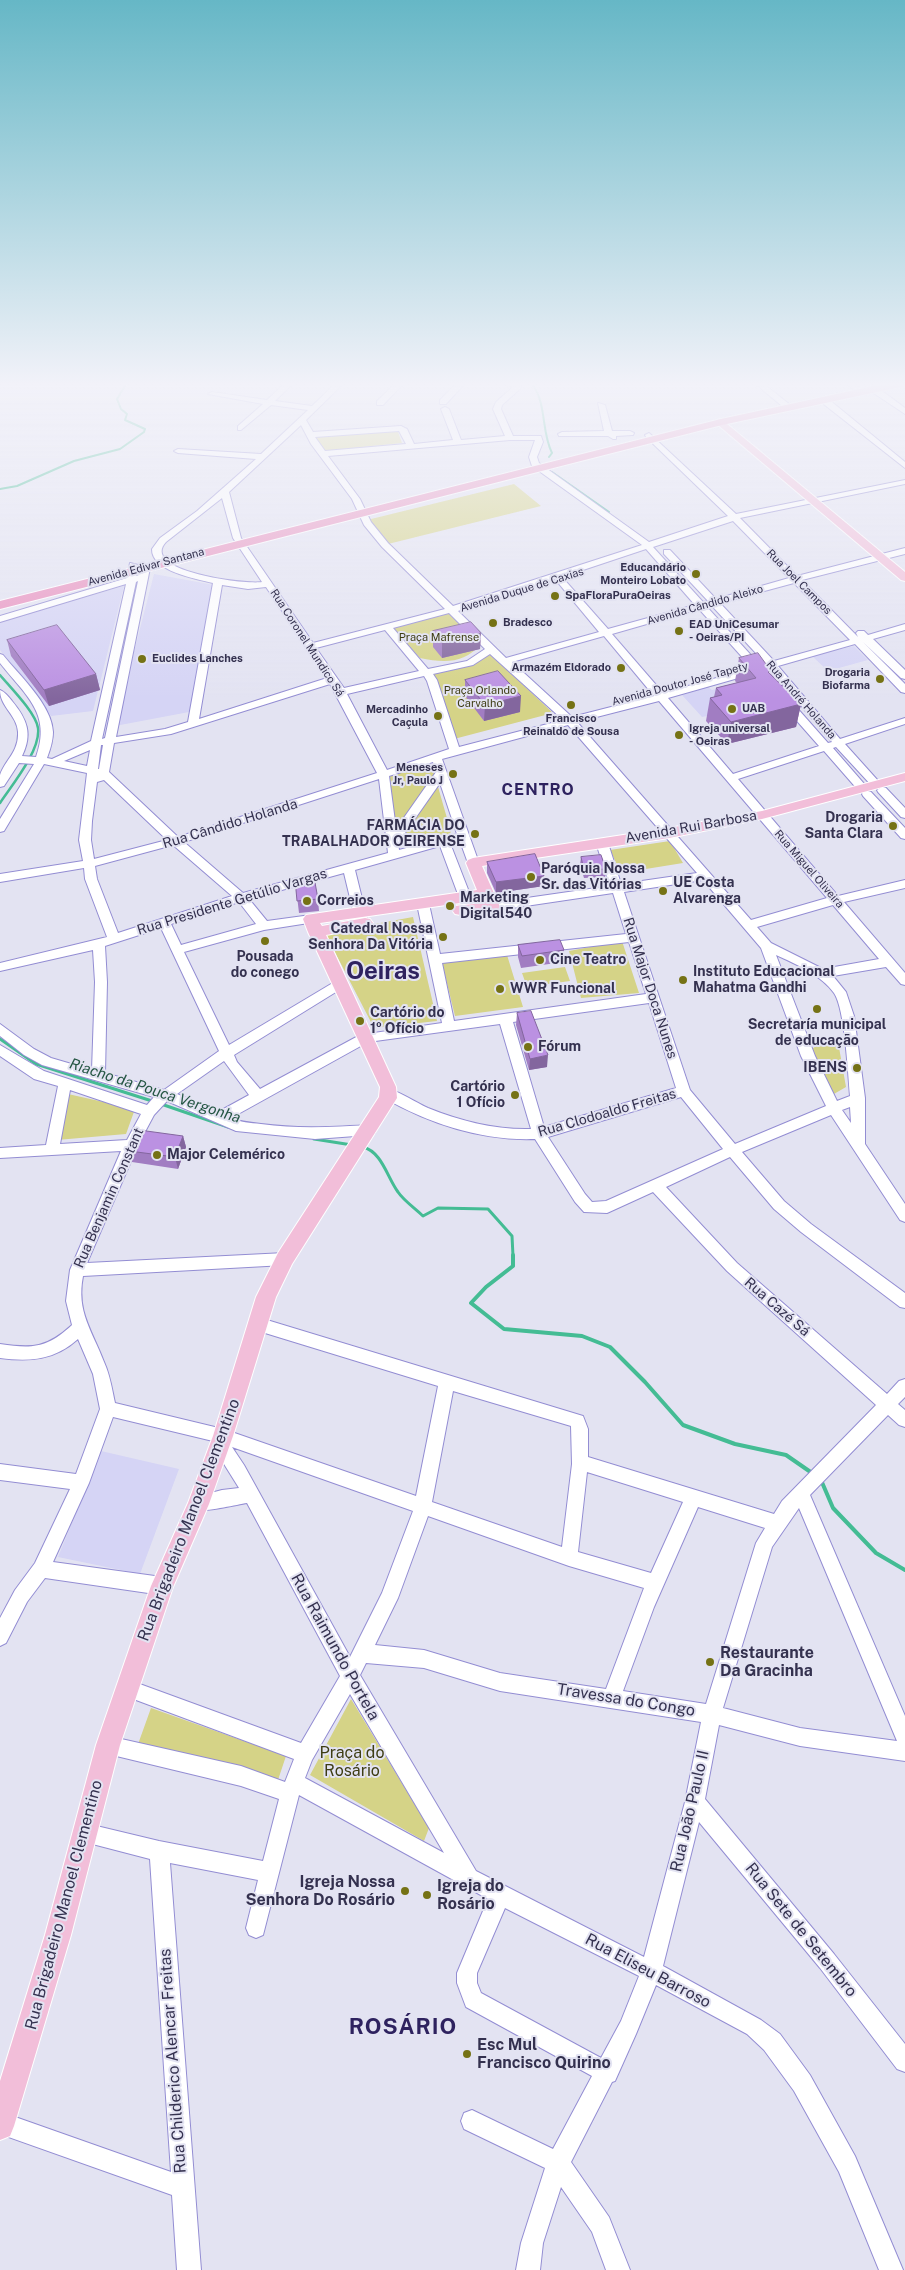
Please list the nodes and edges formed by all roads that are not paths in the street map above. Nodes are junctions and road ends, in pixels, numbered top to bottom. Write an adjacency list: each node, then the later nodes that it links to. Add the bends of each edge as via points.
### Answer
1 (231, 487): 9 (street)
2 (347, 487): 11 (street)
3 (455, 487): 11 (highway, Avenida Edivar Santana)
4 (572, 487): 14 (street, Rua André Holanda)
5 (707, 487): 12 (street, Rua Joel Campos)
6 (802, 487): 10 (main road)
7 (883, 487): 10 (street, Avenida Duque de Caxias)
8 (905, 487): 10 (street, Avenida Duque de Caxias)
9 (225, 492): 13 (street, Rua Coronel Mundico Sá); 17 (street, via 158,545 156,554)
10 (819, 501): 12 (street, Avenida Duque de Caxias); 16 (main road)
11 (362, 512): 13 (highway, Avenida Edivar Santana); 29 (street, via 385,545)
12 (740, 518): 14 (street, Avenida Duque de Caxias); 22 (street, Rua Joel Campos)
13 (239, 540): 17 (highway, Avenida Edivar Santana); 24 (street, Rua Coronel Mundico Sá)
14 (655, 546): 20 (street, Avenida Duque de Caxias); 26 (street, Rua André Holanda); 28 (street, Rua André Holanda)
15 (905, 551): 16 (street, Avenida Cândido Aleixo)
16 (884, 557): 18 (main road); 21 (main road); 22 (street, Avenida Cândido Aleixo)
17 (160, 560): 19 (highway, Avenida Edivar Santana); 23 (street, via 170,567)
18 (905, 570)
19 (137, 572): 25 (highway, Avenida Edivar Santana); 27 (highway, Avenida Edivar Santana); 30 (street); 37 (street); 38 (street)
20 (558, 577): 29 (street, Avenida Duque de Caxias, via 461,610); 34 (street, Rua Miguel Oliveira)
21 (905, 578)
22 (800, 579): 26 (street, Avenida Cândido Aleixo); 35 (street, Rua Joel Campos)
23 (218, 581): 24 (street, via 246,587); 56 (street)
24 (268, 584): 36 (street, Rua Coronel Mundico Sá)
25 (0, 600)
26 (714, 603): 28 (street, Avenida Cândido Aleixo); 42 (street, Rua André Holanda)
27 (0, 605)
28 (703, 606): 34 (street, Avenida Cândido Aleixo); 43 (street, Rua André Holanda)
29 (451, 610): 32 (street, Avenida Duque de Caxias); 39 (street)
30 (0, 619)
31 (905, 620): 35 (street, Avenida Doutor José Tapety)
32 (387, 627): 36 (street, Avenida Duque de Caxias); 44 (street)
33 (905, 628): 35 (street, Avenida Doutor José Tapety)
34 (607, 632): 41 (street, Avenida Cândido Aleixo); 51 (street, Rua Miguel Oliveira)
35 (859, 636): 42 (street, Avenida Doutor José Tapety); 45 (street, Rua Joel Campos); 48 (street, Rua Joel Campos)
36 (310, 646): 46 (street, Rua Coronel Mundico Sá)
37 (116, 649): 38 (street); 59 (street)
38 (128, 649): 58 (street)
39 (492, 649): 41 (street); 44 (street, via 470,663)
40 (0, 657): 65 (street, via 46,720 48,736)
41 (506, 661): 53 (street)
42 (770, 663): 43 (street, Avenida Doutor José Tapety); 60 (street, Rua André Holanda)
43 (759, 670): 51 (street, Avenida Doutor José Tapety)
44 (429, 676): 47 (street); 61 (street)
45 (905, 676)
46 (332, 680): 49 (street, Rua Coronel Mundico Sá); 54 (street)
47 (355, 689): 49 (street)
48 (905, 690)
49 (341, 692): 69 (street, Rua Coronel Mundico Sá)
50 (0, 693): 64 (street, via 18,716 24,730)
51 (658, 694): 53 (street, Avenida Doutor José Tapety); 71 (street, Rua Miguel Oliveira)
52 (782, 697): 62 (street, Rua André Holanda)
53 (567, 718): 61 (street, Avenida Doutor José Tapety); 80 (street)
54 (206, 720): 56 (street)
55 (905, 721): 60 (street)
56 (193, 722): 58 (street, via 160,734)
57 (905, 728): 60 (street)
58 (109, 739): 59 (street); 67 (street)
59 (97, 741): 66 (street); 67 (street)
60 (840, 745): 62 (street); 74 (street, Rua André Holanda)
61 (454, 748): 63 (street, Rua Cândido Holanda)
62 (827, 749): 71 (street); 74 (street, Rua André Holanda)
63 (436, 758): 68 (street); 69 (street, Rua Cândido Holanda)
64 (16, 759): 65 (street); 72 (street)
65 (39, 761): 66 (street); 77 (street)
66 (53, 762): 67 (street)
67 (97, 772): 81 (street); 86 (street, via 86,821)
68 (442, 772): 79 (street); 83 (street)
69 (384, 775): 81 (street, Rua Cândido Holanda); 83 (street, Rua Coronel Mundico Sá)
70 (905, 776): 74 (main road, Avenida Rui Barbosa)
71 (734, 781): 76 (street, Rua Miguel Oliveira)
72 (0, 784)
73 (905, 784): 74 (main road, Avenida Rui Barbosa)
74 (872, 789): 75 (street, Rua André Holanda); 76 (main road, Avenida Rui Barbosa); 78 (street, Rua André Holanda)
75 (905, 815)
76 (765, 818): 80 (main road, Avenida Rui Barbosa); 95 (street, Rua Miguel Oliveira)
77 (0, 828)
78 (905, 835)
79 (464, 836): 82 (street, Rua Presidente Getúlio Vargas); 87 (street)
80 (672, 837): 84 (main road, Avenida Rui Barbosa); 89 (street)
81 (176, 841): 86 (street, Rua Cândido Holanda); 93 (street)
82 (444, 842): 85 (street, Rua Presidente Getúlio Vargas); 94 (street)
83 (392, 843): 85 (street, Rua Coronel Mundico Sá)
84 (603, 846): 87 (main road, Avenida Rui Barbosa); 92 (street, Rua Major Doca Nunes)
85 (394, 855): 88 (street, Rua Presidente Getúlio Vargas)
86 (88, 864): 90 (street, Rua Cândido Holanda); 104 (street, via 96,896)
87 (475, 867): 96 (main road)
88 (349, 868): 93 (street, Rua Presidente Getúlio Vargas); 98 (street)
89 (702, 872): 92 (street); 101 (street)
90 (0, 878)
91 (905, 884): 95 (street)
92 (617, 885): 96 (street); 103 (street, Rua Major Doca Nunes)
93 (241, 897): 99 (street, Rua Presidente Getúlio Vargas); 102 (street)
94 (465, 897): 96 (main road); 97 (main road)
95 (836, 900): 101 (street); 109 (street, Rua Miguel Oliveira)
96 (488, 902): 97 (main road)
97 (424, 909): 98 (main road); 108 (street)
98 (361, 918): 100 (main road)
99 (164, 922): 104 (street, Rua Presidente Getúlio Vargas); 107 (street)
100 (314, 925): 102 (street); 113 (main road)
101 (748, 925): 106 (street)
102 (264, 926): 107 (street)
103 (632, 936): 108 (street); 114 (street, Rua Major Doca Nunes)
104 (114, 939): 105 (street, Rua Presidente Getúlio Vargas)
105 (99, 944): 110 (street, Rua Presidente Getúlio Vargas); 121 (street)
106 (766, 946): 111 (street); 128 (street, via 808,1056)
107 (177, 950): 120 (street)
108 (435, 959): 116 (street)
109 (889, 962): 111 (street); 112 (street, Rua Miguel Oliveira)
110 (0, 967)
111 (820, 974): 126 (street, via 840,991 844,1002)
112 (905, 981)
113 (340, 984): 118 (main road); 120 (street, Rua Benjamin Constant)
114 (652, 998): 115 (street); 123 (street, Rua Major Doca Nunes)
115 (505, 1018): 116 (street); 130 (street)
116 (449, 1026): 118 (street)
117 (0, 1030): 121 (street, via 39,1059)
118 (365, 1038): 124 (main road); 125 (street)
119 (0, 1050): 122 (street, via 39,1075)
120 (226, 1053): 125 (street, via 238,1074); 127 (street, Rua Benjamin Constant)
121 (98, 1075): 127 (street)
122 (65, 1084): 127 (street); 134 (street)
123 (684, 1091): 130 (street, Rua Clodoaldo Freitas); 135 (street, Rua Major Doca Nunes)
124 (389, 1094): 130 (street, Rua Clodoaldo Freitas, via 408,1106 484,1131 511,1135); 131 (main road, Rua Brigadeiro Manoel Clementino)
125 (258, 1096): 129 (street)
126 (858, 1098): 128 (street); 133 (street)
127 (157, 1102): 129 (street, via 189,1104); 132 (street, Rua Benjamin Constant)
128 (833, 1107): 133 (street); 135 (street)
129 (216, 1119): 131 (street, via 236,1126)
130 (540, 1134): 137 (street, via 580,1198 590,1208 606,1207)
131 (362, 1140): 139 (main road, Rua Brigadeiro Manoel Clementino)
132 (131, 1145): 134 (street); 140 (street, Rua Benjamin Constant)
133 (858, 1147): 138 (street)
134 (52, 1148): 136 (street)
135 (731, 1151): 137 (street); 141 (street, Rua Major Doca Nunes, via 780,1205 806,1228)
136 (0, 1153)
137 (656, 1186): 147 (street, Rua Cazé Sá, via 751,1285)
138 (905, 1216)
139 (285, 1258): 140 (street); 142 (main road, Rua Brigadeiro Manoel Clementino)
140 (77, 1270): 143 (street, Rua Benjamin Constant, via 72,1294)
141 (905, 1302)
142 (257, 1324): 145 (street); 150 (main road, Rua Brigadeiro Manoel Clementino)
143 (79, 1328): 144 (street, via 58,1347 39,1354); 148 (street, Rua Benjamin Constant, via 101,1375)
144 (0, 1351)
145 (447, 1383): 151 (street, via 577,1421 581,1432); 158 (street)
146 (905, 1386): 147 (street, Rua João Paulo II)
147 (887, 1404): 149 (street, Rua Cazé Sá); 154 (street, Rua João Paulo II)
148 (108, 1409): 150 (street); 153 (street)
149 (905, 1420)
150 (222, 1440): 155 (street, Rua Raimundo Portela); 157 (main road, Rua Brigadeiro Manoel Clementino); 158 (street)
151 (580, 1462): 156 (street); 160 (street)
152 (0, 1472): 153 (street)
153 (81, 1484): 161 (street)
154 (804, 1490): 159 (street, Rua João Paulo II); 171 (street)
155 (251, 1495): 157 (street); 166 (street, Rua Raimundo Portela)
156 (694, 1498): 159 (street); 162 (street)
157 (198, 1504): 163 (main road, Rua Brigadeiro Manoel Clementino)
158 (422, 1508): 160 (street); 165 (street, via 389,1598)
159 (776, 1523): 169 (street, Rua João Paulo II, via 756,1566)
160 (569, 1558): 162 (street)
161 (41, 1570): 163 (street); 164 (street, via 21,1596)
162 (656, 1583): 168 (street)
163 (162, 1586): 167 (main road, Rua Brigadeiro Manoel Clementino)
164 (0, 1637)
165 (361, 1653): 166 (street); 168 (street, Travessa do Congo, via 424,1659 500,1682)
166 (350, 1676): 172 (street); 178 (street, Rua Raimundo Portela)
167 (126, 1688): 170 (main road, Rua Brigadeiro Manoel Clementino); 172 (street)
168 (612, 1697): 169 (street, Travessa do Congo)
169 (712, 1714): 171 (street, Travessa do Congo, via 800,1737); 174 (street, Rua João Paulo II)
170 (108, 1746): 173 (street, Rua Eliseu Barroso); 175 (main road, Rua Brigadeiro Manoel Clementino)
171 (901, 1747)
172 (305, 1754): 173 (street)
173 (292, 1788): 177 (street); 178 (street, Rua Eliseu Barroso)
174 (695, 1802): 181 (street, Rua João Paulo II); 182 (street, Rua Sete de Setembro)
175 (84, 1833): 176 (street); 185 (main road, Rua Brigadeiro Manoel Clementino, via 58,1935)
176 (158, 1851): 177 (street); 187 (street, Rua Childerico Alencar Freitas)
177 (271, 1872): 180 (street)
178 (468, 1875): 179 (street, Rua Eliseu Barroso)
179 (500, 1894): 181 (street, Rua Eliseu Barroso); 183 (street, via 466,1973 473,2000)
180 (256, 1928)
181 (650, 1971): 183 (street, Rua João Paulo II); 191 (street, Rua Eliseu Barroso, via 754,2027 785,2058 847,2164)
182 (905, 2061)
183 (607, 2073): 186 (street, Rua João Paulo II)
184 (472, 2121): 186 (street)
185 (0, 2125): 187 (street)
186 (558, 2163): 189 (street, Rua João Paulo II, via 537,2226); 190 (street, via 601,2224)
187 (182, 2188): 188 (street, Rua Childerico Alencar Freitas)
188 (189, 2270)
189 (528, 2270)
190 (618, 2270)
191 (890, 2270)

